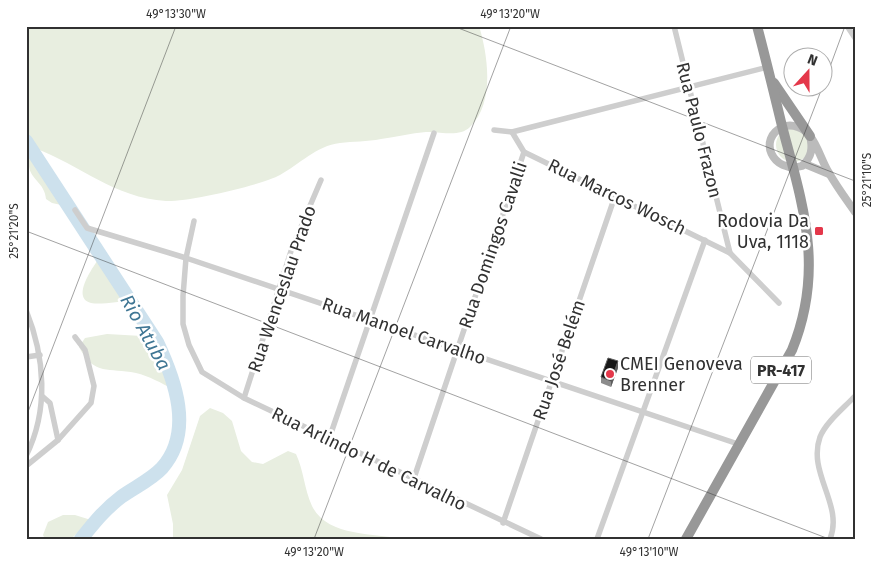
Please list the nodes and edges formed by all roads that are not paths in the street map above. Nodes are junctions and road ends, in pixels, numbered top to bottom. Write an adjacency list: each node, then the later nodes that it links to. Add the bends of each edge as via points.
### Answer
1 (674, 26): 6 (street, Rua Paulo Frazon)
2 (757, 26): 5 (highway)
3 (847, 26): 4 (street)
4 (855, 38)
5 (769, 72): 6 (street); 7 (highway); 11 (highway)
6 (688, 86): 9 (street); 21 (street, Rua Paulo Frazon)
7 (782, 127): 11 (main road, via 797,126); 13 (highway); 13 (main road, via 770,142 771,155 779,165)
8 (494, 130): 9 (street)
9 (512, 132): 12 (street)
10 (434, 133): 26 (street)
11 (810, 136): 13 (main road, via 812,149); 14 (main road)
12 (524, 152): 16 (street, Rua Marcos Wosch); 28 (street, Rua Domingos Cavalli)
13 (800, 166): 14 (main road); 38 (highway, PR-417, via 798,183 810,273 802,324 792,350)
14 (830, 174): 18 (main road)
15 (321, 180): 23 (street, Rua Wenceslau Prado, via 292,248)
16 (615, 196): 20 (street, Rua Marcos Wosch); 31 (street, Rua José Belém)
17 (75, 210): 22 (street, Rua Manoel Carvalho, via 87,228)
18 (855, 212)
19 (194, 221): 22 (street)
20 (705, 240): 21 (street, Rua Marcos Wosch); 35 (street)
21 (730, 253): 24 (street)
22 (186, 258): 23 (street, Rua Manoel Carvalho); 34 (street, Rua Arlindo H de Carvalho, via 183,324 189,345 202,372)
23 (281, 289): 26 (street, Rua Manoel Carvalho); 34 (street, Rua Wenceslau Prado)
24 (779, 303)
25 (26, 310): 29 (street)
26 (370, 320): 28 (street, Rua Manoel Carvalho); 36 (street)
27 (75, 337): 37 (street, via 85,350 94,392 88,408)
28 (457, 350): 31 (street, Rua Manoel Carvalho); 41 (street, Rua Domingos Cavalli)
29 (40, 355): 30 (street); 32 (street)
30 (26, 357)
31 (552, 380): 35 (street, Rua Manoel Carvalho); 42 (street, Rua José Belém)
32 (42, 396): 37 (street, via 50,403); 39 (street, via 34,441)
33 (855, 396): 46 (street, via 820,438 818,471 834,520)
34 (244, 398): 36 (street, Rua Arlindo H de Carvalho)
35 (644, 411): 38 (street, Rua Manoel Carvalho); 44 (street)
36 (329, 439): 41 (street, Rua Arlindo H de Carvalho)
37 (58, 440): 40 (street)
38 (740, 445): 45 (highway, PR-417)
39 (26, 456)
40 (26, 466)
41 (413, 480): 42 (street, Rua Arlindo H de Carvalho)
42 (503, 523): 43 (street, Rua Arlindo H de Carvalho)
43 (541, 539)
44 (597, 539)
45 (686, 539)
46 (830, 539)

